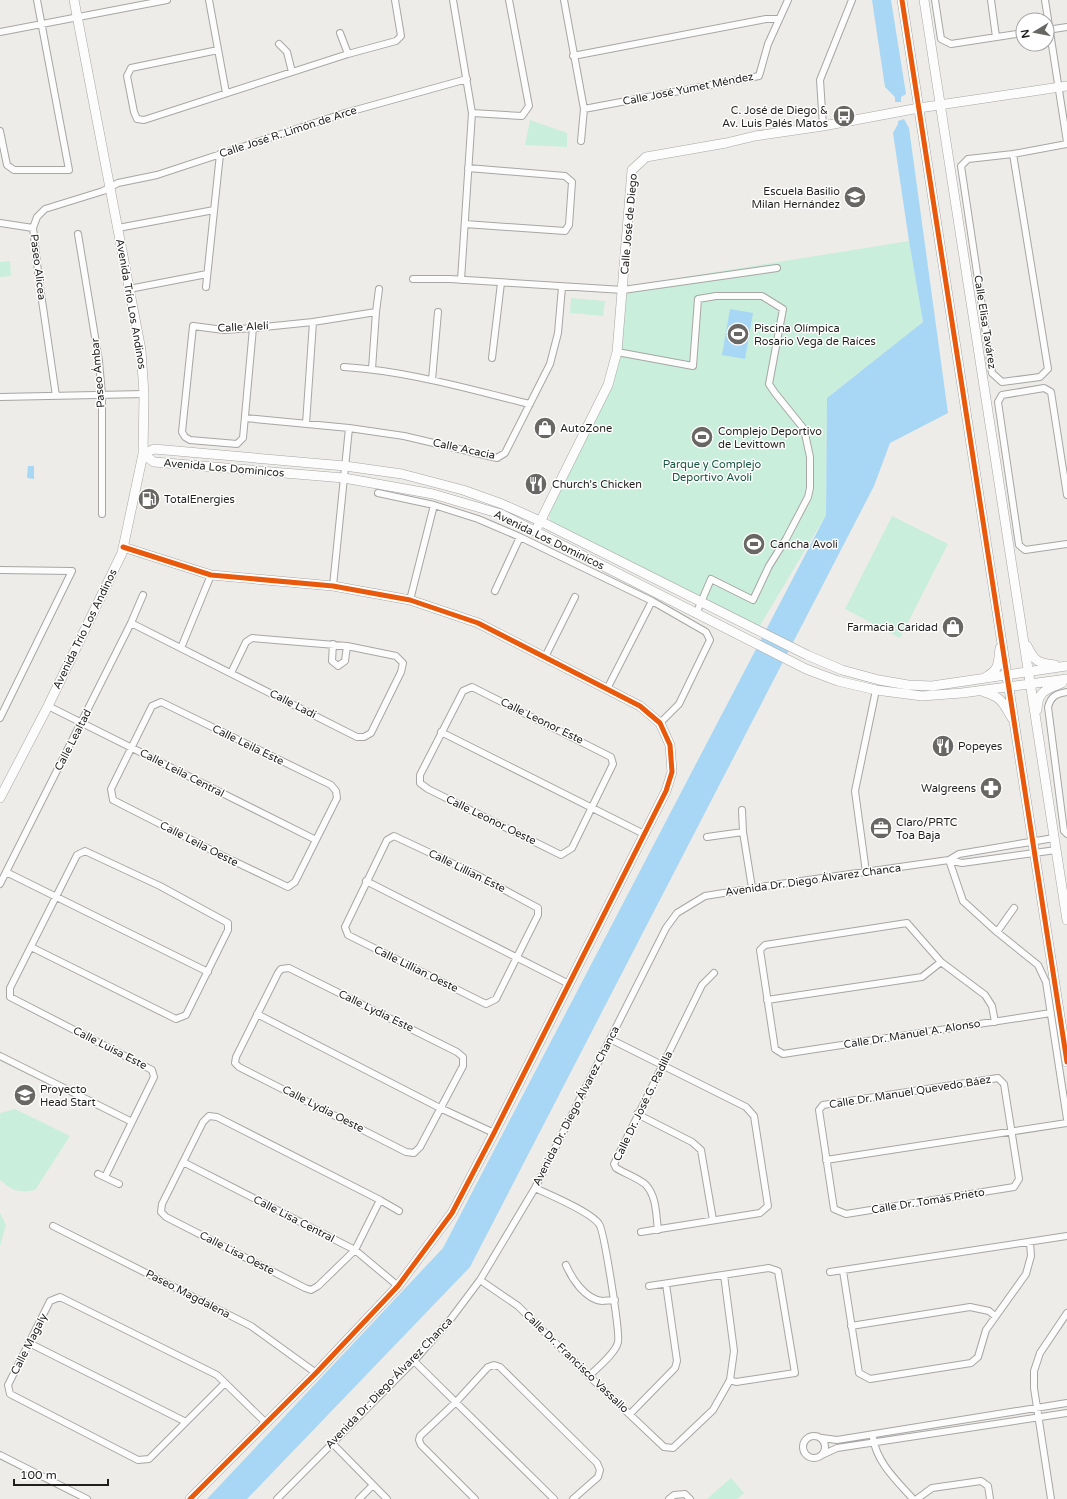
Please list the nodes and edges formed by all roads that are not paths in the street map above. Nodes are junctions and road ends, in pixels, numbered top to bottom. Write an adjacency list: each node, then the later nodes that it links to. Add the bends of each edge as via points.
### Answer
1 (37, 0): 19 (street)
2 (74, 0): 17 (street, Avenida Trío Los Andinos)
3 (167, 0): 17 (street)
4 (208, 0): 27 (street)
5 (395, 0): 29 (street, via 401,36 396,41)
6 (453, 0): 32 (street)
7 (509, 0): 38 (street, via 529,106 522,116)
8 (565, 0): 30 (street)
9 (788, 0): 18 (street, Calle José Yumet Méndez)
10 (852, 0): 39 (street, via 820,80)
11 (902, 0): 36 (street)
12 (924, 0): 35 (street)
13 (935, 0): 25 (street, via 941,39 951,44)
14 (991, 0): 25 (street)
15 (1045, 0): 16 (street)
16 (1046, 12)
17 (77, 17): 19 (street); 46 (street, Avenida Trío Los Andinos)
18 (779, 19): 30 (street, via 758,20); 37 (street, Calle José Yumet Méndez, via 758,76)
19 (42, 24): 22 (street); 40 (street, via 69,170 14,170 7,165)
20 (1067, 27): 21 (street)
21 (1055, 29)
22 (0, 32)
23 (340, 33): 29 (street)
24 (1015, 34): 25 (street)
25 (996, 37)
26 (279, 44): 31 (street, via 286,52)
27 (218, 50): 34 (street); 34 (street, via 131,68 127,76 137,119 144,120)
28 (1054, 52): 33 (street)
29 (348, 54): 31 (street)
30 (574, 56): 37 (street)
31 (292, 72): 34 (street)
32 (467, 80): 38 (street); 43 (street, Calle José R. Limón de Arce, via 344,114)
33 (1063, 86): 35 (street, Calle José de Diego); 42 (street)
34 (226, 93)
35 (940, 105): 36 (street, Calle José de Diego); 104 (street)
36 (919, 108): 39 (street, Calle José de Diego); 103 (street)
37 (584, 110): 41 (street)
38 (472, 113): 45 (street)
39 (823, 126): 62 (street, Calle José de Diego, via 646,157 632,170)
40 (0, 131)
41 (581, 141)
42 (1067, 143): 44 (street, Calle Elisa Tavárez)
43 (220, 154): 46 (street, Calle José R. Limón de Arce, via 157,175); 47 (street)
44 (1013, 154): 44 (street, Calle Elisa Tavárez, via 1048,369 1040,377 1002,382 992,373 961,166 968,159)
45 (468, 168): 49 (street); 49 (street, via 565,176 572,182 569,225 565,230)
46 (110, 187): 50 (street, Paseo Alicea, via 103,192 45,209 37,217); 51 (street, Avenida Trío Los Andinos)
47 (214, 210): 51 (street); 54 (street)
48 (0, 223): 50 (street)
49 (464, 224): 56 (street)
50 (33, 228): 74 (street, Paseo Alicea)
51 (118, 228): 60 (street, Avenida Trío Los Andinos)
52 (78, 234): 73 (street, Paseo Ámbar, via 99,361)
53 (777, 268): 62 (street)
54 (207, 274): 58 (street); 60 (street)
55 (413, 279): 56 (street)
56 (461, 280): 57 (street)
57 (501, 283): 59 (street); 68 (street)
58 (206, 287)
59 (562, 287): 62 (street); 76 (street, Calle Acacia, via 558,333 550,364)
60 (129, 289): 72 (street, Avenida Trío Los Andinos, via 141,350)
61 (379, 289): 63 (street)
62 (623, 290): 67 (street, Calle José de Diego)
63 (376, 312): 65 (street, Calle Alelí); 70 (street)
64 (438, 312): 71 (street)
65 (313, 322): 66 (street, Calle Alelí); 78 (street)
66 (253, 328): 77 (street); 77 (street, Calle Alelí, via 224,330 193,326 182,432 184,437 190,440 237,444 243,438)
67 (617, 352): 87 (street, Calle José de Diego, via 608,385); 100 (street, via 693,366 698,298 762,296 783,309 769,384 804,429 810,457 808,497 753,600 711,579)
68 (492, 358)
69 (344, 367): 70 (street)
70 (372, 369): 71 (street)
71 (432, 380): 76 (street)
72 (144, 394): 73 (street); 80 (street, Avenida Trío Los Andinos)
73 (102, 395): 74 (street); 86 (street, Paseo Ámbar)
74 (56, 396): 75 (street)
75 (0, 397)
76 (530, 404): 79 (street, Calle Acacia, via 505,453 497,458 404,436)
77 (245, 418): 78 (street, Calle Acacia)
78 (306, 424): 79 (street, Calle Acacia)
79 (349, 428): 81 (street)
80 (143, 454): 81 (street, Avenida Los Dominicos, via 154,449); 82 (street, Avenida Los Dominicos, via 154,462); 91 (street, Avenida Trío Los Andinos)
81 (345, 466): 82 (street); 87 (street, Avenida Los Dominicos, via 402,474 463,490)
82 (344, 478): 88 (street, Avenida Los Dominicos, via 433,494 501,514); 94 (street)
83 (378, 493): 85 (street)
84 (1067, 495): 90 (street, via 1051,392 1044,388 1002,395 998,402 1019,545 1025,550)
85 (434, 505): 89 (street, via 478,519); 98 (street)
86 (102, 514)
87 (540, 521): 88 (street, Calle José de Diego); 100 (street, Avenida Los Dominicos)
88 (535, 531): 101 (street, Avenida Los Dominicos)
89 (520, 537): 95 (street); 99 (street)
90 (1067, 544)
91 (123, 546): 93 (street); 121 (street, Avenida Trío Los Andinos)
92 (0, 570): 122 (street, via 72,571)
93 (211, 575): 94 (street); 107 (street)
94 (333, 586): 98 (street)
95 (495, 591)
96 (144, 595): 102 (street, Calle Lealtad)
97 (575, 597): 108 (street)
98 (410, 600): 108 (street, via 478,623)
99 (652, 601): 117 (street); 125 (street, via 706,632 710,640 679,704)
100 (701, 602): 101 (street); 113 (street, Avenida Los Dominicos, via 807,655 842,670 878,680 932,686)
101 (696, 614): 118 (street, Avenida Los Dominicos, via 806,669 838,681)
102 (131, 623): 107 (street, Calle Ladi); 124 (street, Calle Lealtad)
103 (1001, 636): 112 (street); 113 (street, via 999,661 995,672)
104 (1023, 639): 109 (street, via 1034,659 1045,664); 110 (street)
105 (333, 644): 106 (street); 106 (street, via 332,661 338,666 345,661); 111 (street, via 252,638 246,642)
106 (347, 646): 111 (street, Calle Ladi, via 396,656 403,663 371,733 364,737 357,737)
107 (181, 648): 111 (street, Calle Ladi)
108 (545, 657): 117 (street)
109 (1066, 666): 110 (street, Avenida Los Dominicos)
110 (1028, 672): 112 (street, Avenida Los Dominicos); 115 (street)
111 (231, 674)
112 (1008, 675): 113 (street, Avenida Los Dominicos); 116 (street)
113 (984, 679)
114 (1067, 679): 115 (street, Avenida Los Dominicos); 126 (street, via 1044,690 1038,701)
115 (1030, 684): 116 (street, Avenida Los Dominicos); 126 (street)
116 (1009, 687): 119 (street, Avenida Los Dominicos); 123 (street)
117 (607, 689): 125 (street, via 640,706)
118 (876, 690): 119 (street, Avenida Los Dominicos, via 922,696); 143 (street, via 856,791)
119 (980, 691): 123 (street, via 996,696)
120 (1067, 692): 133 (street, via 1056,694 1050,699 1048,707)
121 (48, 706): 124 (street, Calle Leila Central); 129 (street, Avenida Trío Los Andinos)
122 (0, 718)
123 (1014, 722): 138 (street)
124 (82, 723): 128 (street, Calle Leila Central); 142 (street, Calle Lealtad)
125 (660, 723): 134 (street, via 670,745 672,772 666,791)
126 (1037, 726): 136 (street)
127 (441, 732): 130 (street); 130 (street, Calle Leonor Este, via 463,690 472,687 598,749 611,757 614,764); 130 (street, Calle Leonor Oeste, via 420,775 420,783 428,789 561,855 572,848)
128 (131, 748): 137 (street, Calle Leila Central); 137 (street, Calle Leila Oeste, via 111,789 113,800 221,855 288,887 295,882); 137 (street, Calle Leila Este, via 152,706 162,702 331,785 336,791 337,798)
129 (0, 798)
130 (592, 809): 134 (street)
131 (742, 810): 132 (street)
132 (743, 832): 135 (street); 146 (street)
133 (1065, 833)
134 (644, 834): 156 (street)
135 (707, 838)
136 (1054, 838): 138 (street, Avenida Dr. Diego Álvarez Chanca); 139 (street)
137 (316, 840)
138 (1033, 842): 140 (street); 141 (street, Avenida Dr. Diego Álvarez Chanca, via 959,854)
139 (1056, 850): 140 (street, Avenida Dr. Diego Álvarez Chanca); 149 (street)
140 (1035, 853): 141 (street, Avenida Dr. Diego Álvarez Chanca, via 962,863); 163 (street)
141 (949, 860): 143 (street, Avenida Dr. Diego Álvarez Chanca); 150 (street, via 963,901)
142 (6, 872): 145 (street, Calle Lealtad); 147 (street)
143 (866, 872): 146 (street, Avenida Dr. Diego Álvarez Chanca)
144 (366, 881): 152 (street); 152 (street, Calle Lillian Este, via 387,840 394,836 475,874 538,908 538,915); 152 (street, Calle Lillian Oeste, via 345,927 348,934 358,940 486,1004 496,999)
145 (0, 884)
146 (752, 888): 161 (street, Avenida Dr. Diego Álvarez Chanca, via 706,896 677,913 666,928)
147 (56, 897): 151 (street); 154 (street); 154 (street, via 77,855 85,851 160,886 228,923 228,930)
148 (1014, 908): 150 (street)
149 (1067, 920)
150 (997, 932): 158 (street, via 1038,965 1046,982)
151 (31, 947): 154 (street, via 176,1019 186,1015); 168 (street, Calle Luisa Este, via 10,988 10,997 152,1070 154,1077)
152 (517, 958): 156 (street)
153 (941, 962): 157 (street, via 922,977); 157 (street, via 907,923 765,945 760,950); 160 (street, via 986,995)
154 (208, 972)
155 (714, 973): 164 (street, Calle Dr. José G. Padilla, via 702,985)
156 (569, 984): 171 (street)
157 (768, 1000): 160 (street, Calle Dr. Manuel A. Alonso, via 775,1049 783,1054)
158 (1051, 1013): 160 (street, Calle Dr. Manuel A. Alonso); 167 (street)
159 (257, 1014): 165 (street); 165 (street, Calle Lydia Oeste, via 236,1057 235,1062 239,1067 406,1152 414,1153 420,1147); 165 (street, Calle Lydia Este, via 278,973 289,968 457,1052 463,1057 463,1066)
160 (996, 1022)
161 (610, 1039): 164 (street); 177 (street, Avenida Dr. Diego Álvarez Chanca)
162 (0, 1056): 168 (street)
163 (1067, 1062)
164 (662, 1065): 166 (street, Calle Dr. José G. Padilla); 180 (street, via 746,1107 754,1116 768,1206 760,1213)
165 (440, 1108): 171 (street)
166 (637, 1114): 180 (street, via 692,1142 701,1150); 182 (street, Calle Dr. José G. Padilla, via 614,1164 616,1168 645,1184 651,1192)
167 (1067, 1119)
168 (132, 1122): 175 (street, Calle Luisa Este)
169 (1067, 1123): 170 (street)
170 (1012, 1132): 172 (street); 172 (street, Calle Dr. Tomás Prieto, via 1019,1179 1014,1187 846,1214 834,1209); 172 (street, Calle Dr. Manuel Quevedo Báez, via 1004,1084 998,1078 823,1105 819,1110)
171 (494, 1133): 193 (street, via 452,1213)
172 (826, 1160)
173 (183, 1162): 178 (street, via 203,1122 210,1116 217,1117); 186 (street, Calle Lisa Central); 186 (street, Calle Lisa Oeste, via 162,1204 161,1212 166,1217 304,1288 311,1290 318,1286)
174 (98, 1174): 175 (street)
175 (105, 1178): 176 (street)
176 (120, 1184)
177 (535, 1188): 191 (street, Avenida Dr. Diego Álvarez Chanca); 195 (street, via 590,1216 600,1224)
178 (380, 1200): 179 (street); 186 (street)
179 (399, 1211)
180 (713, 1220): 182 (street)
181 (52, 1226): 201 (street, Paseo Magdalena, via 251,1326)
182 (658, 1230): 183 (street)
183 (641, 1232)
184 (1067, 1236): 185 (street)
185 (1030, 1242): 188 (street); 197 (street, via 1031,1256 1026,1274)
186 (355, 1250): 193 (street, Calle Lisa Central)
187 (566, 1265): 195 (street, via 571,1276 589,1297 601,1301)
188 (843, 1270): 189 (street); 198 (street)
189 (830, 1272)
190 (724, 1275): 192 (street); 203 (street, via 734,1351); 203 (street, via 769,1268 778,1271 795,1373 736,1382)
191 (480, 1280): 200 (street, Avenida Dr. Diego Álvarez Chanca, via 450,1320); 202 (street, Calle Dr. Francisco Vassallo, via 518,1306)
192 (666, 1284): 194 (street); 209 (street, via 678,1361 675,1368)
193 (398, 1286): 201 (street)
194 (649, 1286)
195 (615, 1300): 202 (street, via 618,1342 612,1353)
196 (1067, 1313): 207 (street, via 1040,1353 1034,1371)
197 (995, 1316): 198 (street, via 988,1311 970,1308); 198 (street, via 986,1330 978,1357 971,1363 870,1379 858,1373)
198 (851, 1326)
199 (29, 1343): 204 (street, Calle Magaly, via 50,1301 60,1297 217,1375); 211 (street); 211 (street, Calle Magaly, via 8,1385 10,1394 138,1460 149,1459)
200 (414, 1361): 205 (street); 216 (street, Avenida Dr. Diego Álvarez Chanca)
201 (316, 1374): 212 (street)
202 (588, 1376): 209 (street, Calle Dr. Francisco Vassallo)
203 (730, 1380): 209 (street, Calle Dr. Francisco Vassallo, via 713,1410 673,1448 664,1448)
204 (225, 1383): 211 (street, Calle Magaly); 212 (street, Calle Magaly)
205 (456, 1402): 225 (street, via 420,1436 419,1440); 226 (street); 227 (street, via 488,1367 500,1367 597,1463 600,1470 598,1477)
206 (1067, 1403): 207 (street)
207 (1038, 1408): 210 (street); 213 (street)
208 (1067, 1412): 210 (street)
209 (630, 1414)
210 (1039, 1417): 215 (street); 233 (street)
211 (186, 1422)
212 (266, 1423): 221 (street)
213 (872, 1435): 214 (street, via 837,1440); 215 (street)
214 (822, 1438): 218 (street, via 825,1448); 218 (street, via 816,1435 808,1437 803,1446 808,1456 815,1458)
215 (874, 1442): 218 (street, via 837,1448); 230 (street, via 881,1462)
216 (332, 1443): 219 (street); 222 (street, Avenida Dr. Diego Álvarez Chanca)
217 (0, 1455): 220 (street)
218 (822, 1455)
219 (373, 1485): 223 (street); 224 (street)
220 (87, 1499)
221 (190, 1499)
222 (277, 1499)
223 (358, 1499)
224 (387, 1499)
225 (475, 1499)
226 (554, 1499)
227 (573, 1499)
228 (669, 1499): 229 (street, via 674,1495 685,1494)
229 (690, 1499)
230 (913, 1499)
231 (917, 1499): 232 (street, via 932,1488 981,1481 988,1486)
232 (990, 1499)
233 (1051, 1499)

